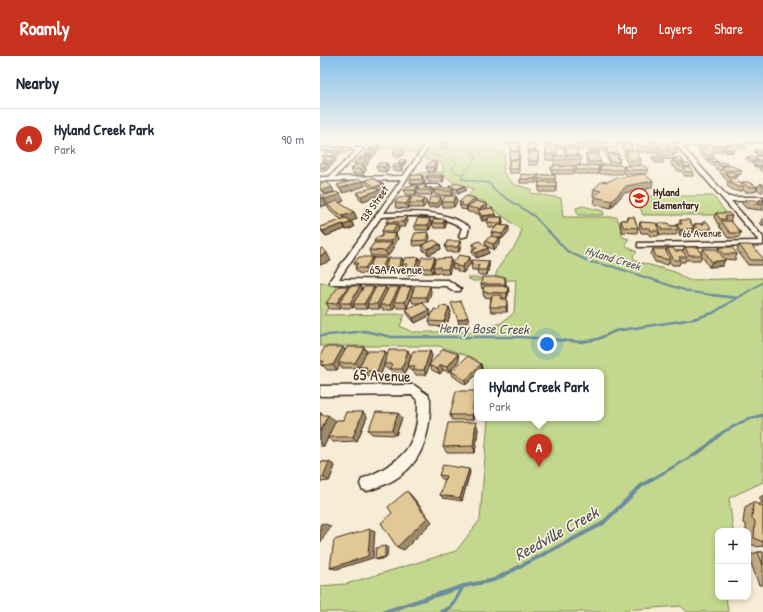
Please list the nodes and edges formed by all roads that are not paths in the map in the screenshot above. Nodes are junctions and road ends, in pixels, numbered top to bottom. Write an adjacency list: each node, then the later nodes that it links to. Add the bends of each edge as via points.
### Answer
1 (345, 165): 5 (street)
2 (415, 165): 4 (street, 138 Street)
3 (696, 165): 9 (street)
4 (406, 178): 5 (street); 7 (street, 138 Street)
5 (330, 179): 6 (street)
6 (320, 180)
7 (400, 187): 8 (street); 11 (street, 138 Street)
8 (438, 187)
9 (726, 199): 10 (street); 13 (street)
10 (763, 199)
11 (379, 216): 12 (street, via 441,215 452,218 466,227); 15 (street, 138 Street)
12 (463, 236)
13 (763, 242): 14 (street, 66 Avenue)
14 (641, 245)
15 (332, 282): 16 (street, 65A Avenue, via 448,283)
16 (457, 289)
17 (320, 391): 18 (street, 65 Avenue, via 414,390 424,399 425,414 413,454 398,469)
18 (366, 484)

